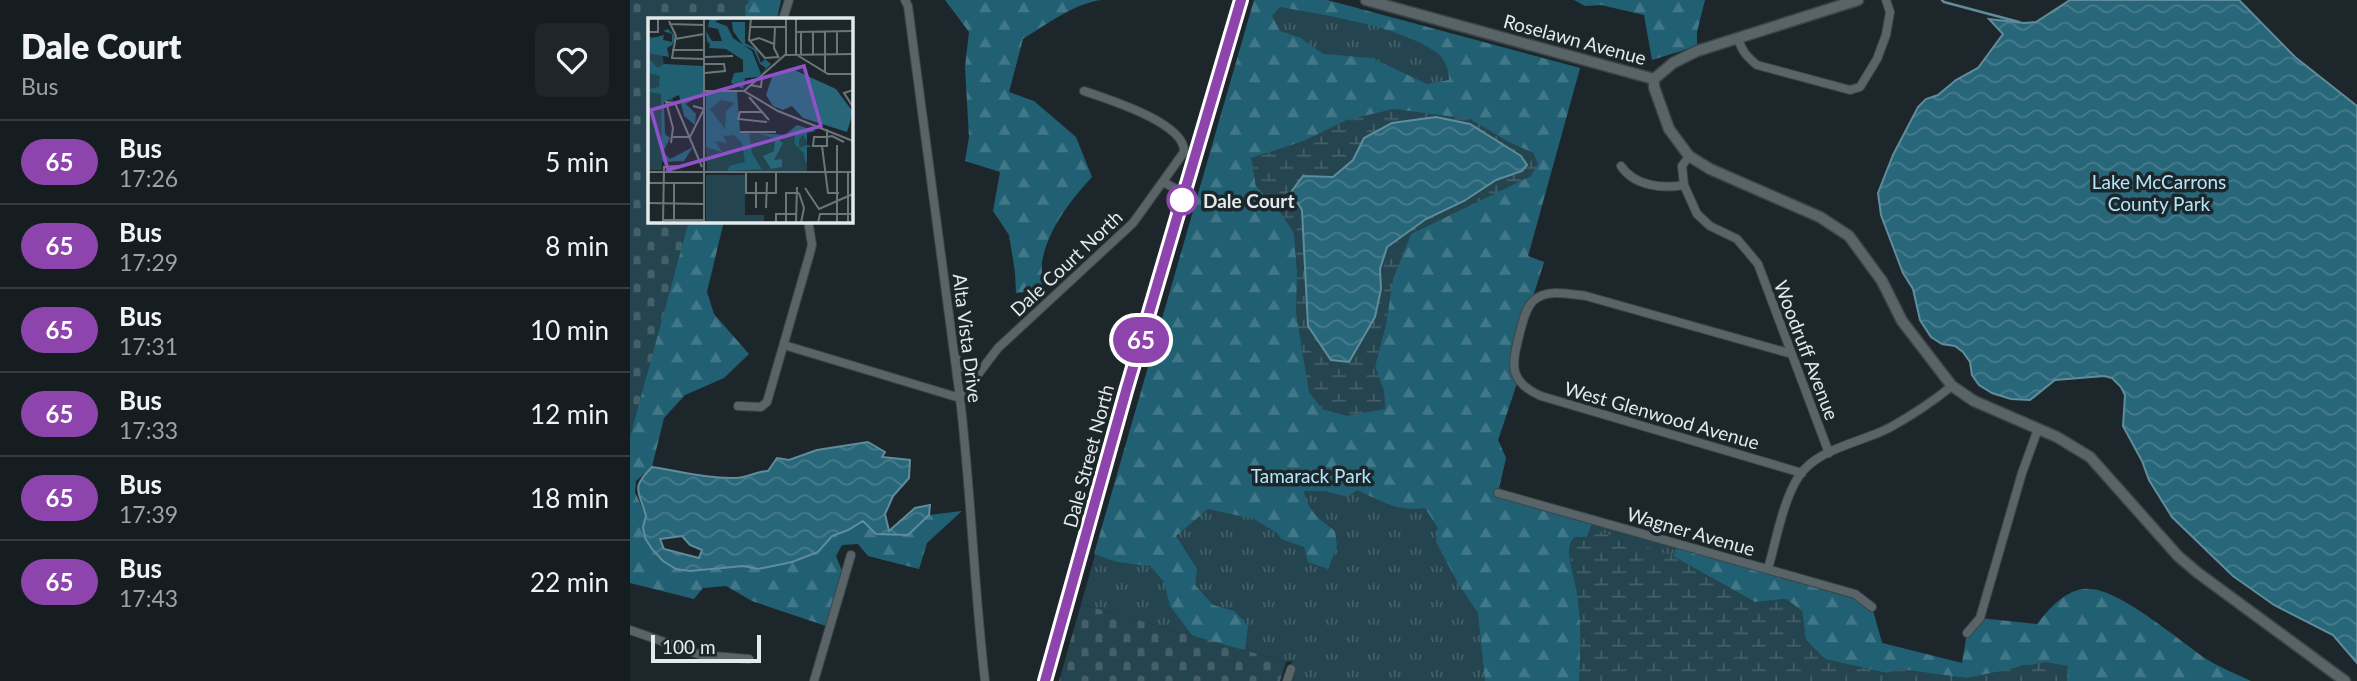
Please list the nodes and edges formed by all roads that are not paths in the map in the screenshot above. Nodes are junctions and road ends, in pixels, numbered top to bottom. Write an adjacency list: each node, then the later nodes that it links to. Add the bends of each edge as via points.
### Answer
1 (789, 0): 7 (street)
2 (905, 0): 19 (street, Alta Vista Drive)
3 (1241, 0): 15 (main road, Dale Street North)
4 (1366, 0): 9 (street, Roselawn Avenue)
5 (1858, 0): 8 (street)
6 (1886, 0): 8 (street, via 1890,12 1877,59 1860,86 1850,90 1757,65 1747,57)
7 (783, 18)
8 (1738, 38): 9 (street, via 1683,57)
9 (1654, 79): 11 (street, via 1669,129)
10 (1084, 91): 13 (street, Dale Court North, via 1149,117 1179,137 1184,152)
11 (1689, 156): 14 (street, via 1682,166); 21 (street, via 1820,217 1849,236 1882,281 1902,321)
12 (1621, 166): 14 (street, via 1627,175 1657,187)
13 (1163, 182): 15 (street); 20 (street, Dale Court North, via 1133,223)
14 (1684, 185): 18 (street, Woodruff Avenue, via 1702,220 1737,239 1752,255)
15 (1184, 193): 37 (main road, Dale Street North)
16 (808, 222): 17 (street, via 810,253)
17 (784, 345): 22 (street); 23 (street, via 767,402 761,407)
18 (1792, 354): 25 (street, Woodruff Avenue); 26 (street, West Glenwood Avenue, via 1587,296 1554,293 1533,301 1525,313 1513,359 1518,380 1542,396)
19 (955, 355): 20 (street, via 960,367 968,371); 22 (street, Alta Vista Drive)
20 (982, 368): 22 (street, Dale Court North)
21 (1952, 386): 24 (street, via 1973,401); 25 (street, via 1886,429)
22 (960, 397): 36 (street, Alta Vista Drive)
23 (738, 406)
24 (2038, 429): 32 (street, via 1980,618); 39 (street, via 2090,457 2198,573)
25 (1829, 453): 26 (street)
26 (1802, 472): 29 (street)
27 (1498, 492): 29 (street, Wagner Avenue)
28 (850, 555): 35 (street)
29 (1768, 569): 30 (street, Wagner Avenue, via 1855,594)
30 (1872, 607)
31 (630, 630): 33 (street, via 701,655)
32 (1967, 633)
33 (749, 659)
34 (1291, 669): 38 (street)
35 (814, 681)
36 (985, 681)
37 (1045, 681)
38 (1287, 681)
39 (2345, 681)

